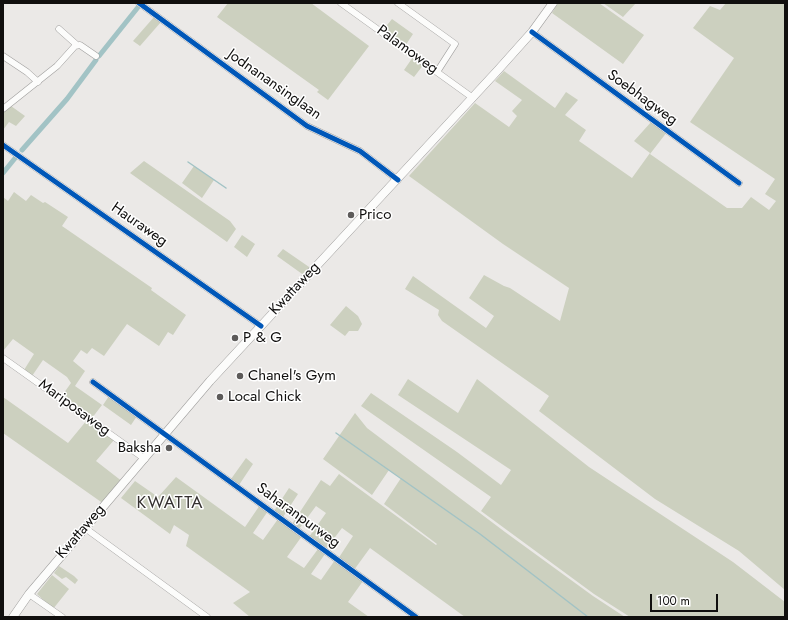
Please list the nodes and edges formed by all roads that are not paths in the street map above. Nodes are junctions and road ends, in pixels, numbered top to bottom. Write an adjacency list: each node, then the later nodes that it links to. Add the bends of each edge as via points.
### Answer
1 (139, 3): 15 (street, Jodnanansinglaan, via 307,126 360,151)
2 (398, 3): 10 (street, via 455,44)
3 (553, 3): 6 (main road, Kwattaweg)
4 (344, 4): 10 (street, Palamoweg)
5 (59, 29): 7 (street)
6 (532, 32): 12 (main road, Kwattaweg); 16 (street, Soebhagweg)
7 (77, 45): 9 (street); 11 (street)
8 (3, 56): 11 (street)
9 (96, 56)
10 (437, 72): 12 (street, Palamoweg)
11 (38, 82): 13 (street)
12 (473, 98): 15 (main road, Kwattaweg)
13 (3, 109)
14 (3, 145): 17 (street, Hauraweg)
15 (398, 180): 17 (main road, Kwattaweg)
16 (738, 183)
17 (261, 326): 20 (main road, Kwattaweg)
18 (3, 358): 21 (street, Mariposaweg)
19 (93, 382): 20 (street, Saharanpurweg)
20 (165, 434): 21 (main road, Kwattaweg); 27 (street, Saharanpurweg)
21 (145, 459): 22 (main road, Kwattaweg)
22 (85, 528): 23 (main road, Kwattaweg); 26 (street)
23 (29, 594): 24 (main road, Kwattaweg); 25 (street)
24 (13, 617)
25 (62, 617)
26 (207, 617)
27 (416, 617)

